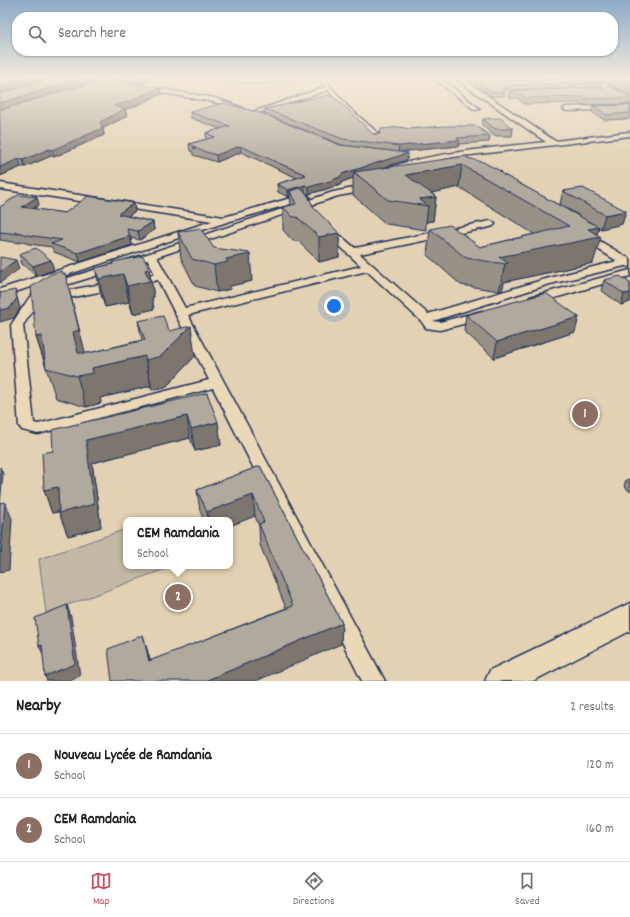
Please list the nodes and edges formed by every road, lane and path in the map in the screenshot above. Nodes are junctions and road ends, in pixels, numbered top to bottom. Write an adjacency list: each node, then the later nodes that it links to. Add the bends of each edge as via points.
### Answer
1 (241, 109): 7 (street)
2 (266, 109): 7 (street)
3 (347, 109): 10 (street)
4 (503, 109): 11 (street)
5 (566, 109): 6 (street)
6 (573, 109)
7 (253, 113): 8 (street)
8 (264, 117)
9 (630, 134): 11 (street)
10 (376, 136)
11 (553, 143): 12 (street)
12 (454, 155): 14 (street); 15 (street)
13 (407, 156): 14 (street)
14 (429, 159): 18 (street, via 404,165 380,180)
15 (467, 163)
16 (365, 179): 19 (street)
17 (0, 186): 19 (street)
18 (304, 206): 22 (street); 23 (street)
19 (224, 220): 27 (street)
20 (490, 224): 22 (street)
21 (573, 229): 24 (street)
22 (353, 252): 25 (street)
23 (151, 256): 26 (street); 28 (street, via 52,286 41,292)
24 (629, 266): 29 (street, via 598,280); 32 (street, via 546,282)
25 (370, 267): 31 (street); 32 (street)
26 (162, 276): 28 (street); 31 (street)
27 (0, 294)
28 (33, 301): 33 (street, via 17,325 27,426 38,429)
29 (522, 303)
30 (492, 312): 32 (street, via 440,326 430,325)
31 (181, 313): 33 (street)
32 (426, 319)
33 (218, 382): 35 (street)
34 (630, 616): 36 (main road)
35 (374, 681)
36 (501, 681)

